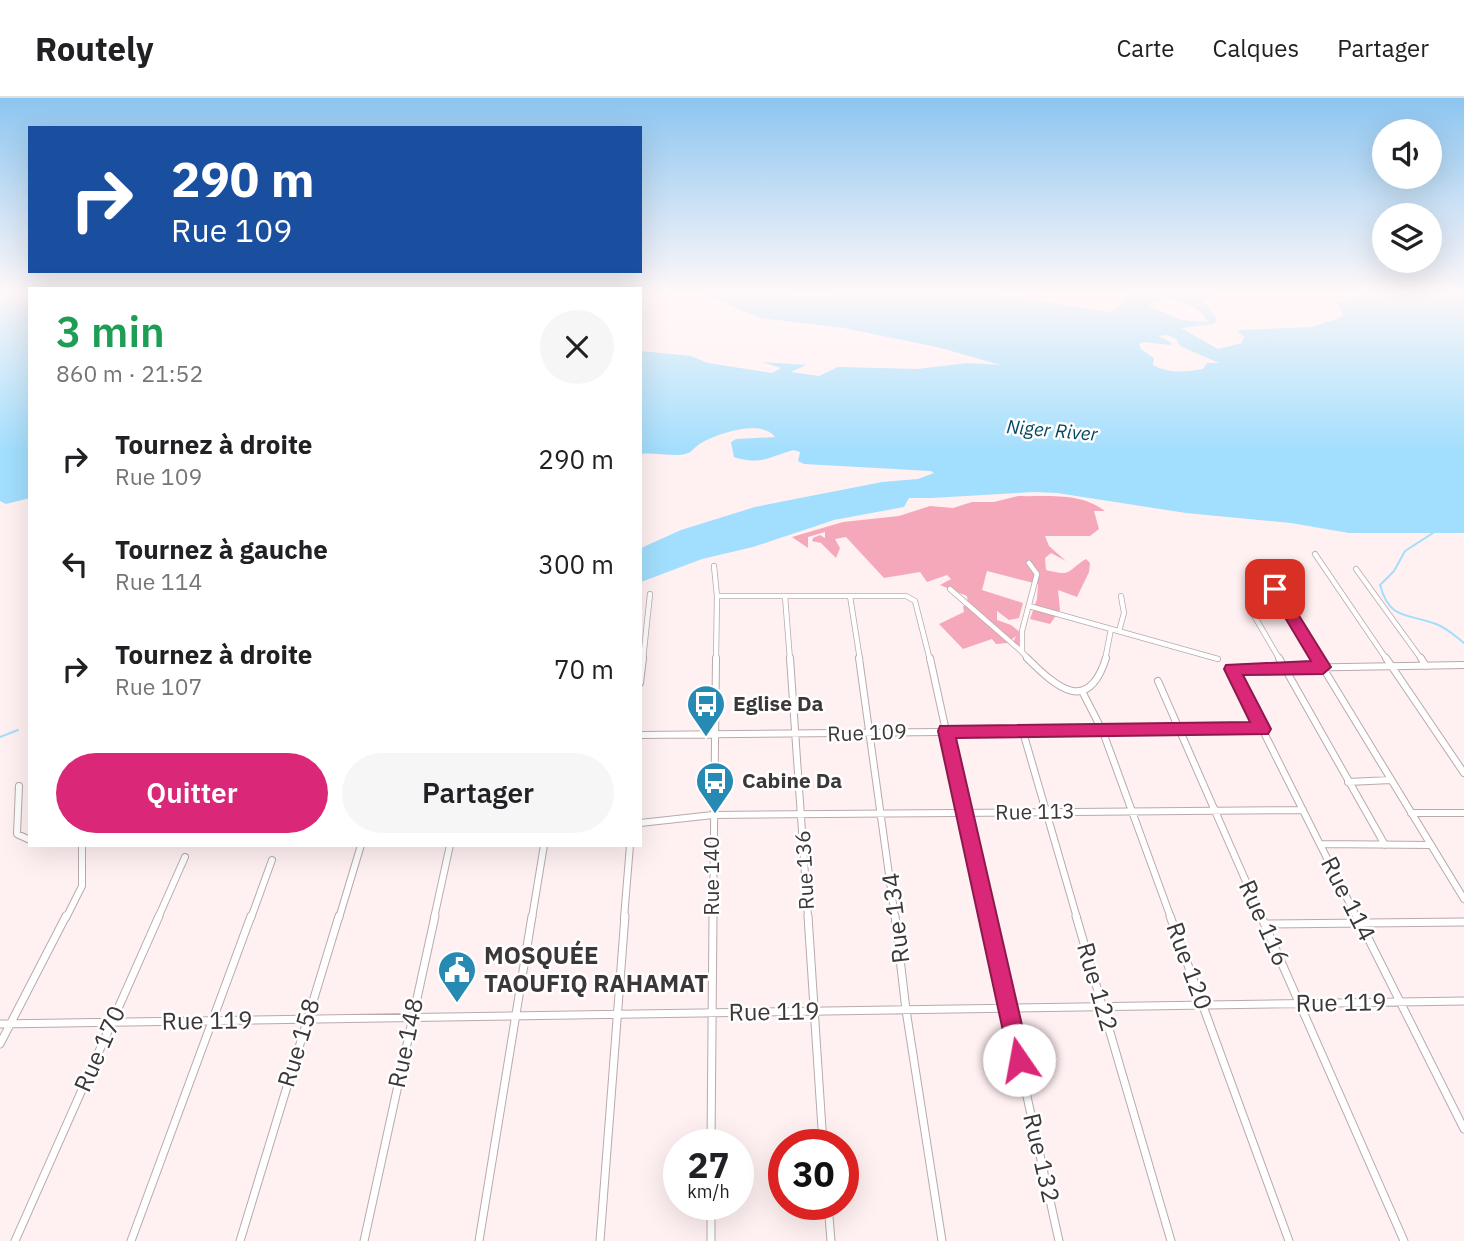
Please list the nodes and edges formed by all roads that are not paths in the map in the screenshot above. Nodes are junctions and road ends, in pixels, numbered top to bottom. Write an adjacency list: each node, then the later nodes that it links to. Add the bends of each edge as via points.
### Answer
1 (1315, 554): 20 (street)
2 (1029, 563): 12 (street, via 1037,574)
3 (714, 566): 8 (street, Rue 140)
4 (1263, 569): 22 (street)
5 (1356, 569): 21 (street)
6 (950, 589): 16 (street)
7 (650, 594): 18 (street)
8 (717, 596): 9 (street, Rue 132); 36 (street, Rue 140)
9 (785, 596): 10 (street, Rue 132); 35 (street, Rue 136)
10 (850, 596): 30 (street, Rue 132, via 906,596 915,601); 33 (street, Rue 134)
11 (1121, 596): 15 (street, via 1124,613)
12 (1029, 606): 14 (street); 16 (street)
13 (1252, 612): 23 (street)
14 (1111, 629): 15 (street); 27 (street, via 1107,663)
15 (1119, 631): 17 (street)
16 (1022, 652): 27 (street, via 1056,685)
17 (1218, 659)
18 (642, 665)
19 (1461, 665): 21 (street); 25 (street)
20 (1392, 666): 21 (street); 22 (street); 37 (street)
21 (1426, 666)
22 (1323, 667): 23 (street); 38 (street)
23 (1283, 668): 24 (street); 39 (street)
24 (1232, 669): 28 (street, Rue 114)
25 (1464, 672)
26 (1158, 681): 29 (street, Rue 116)
27 (1083, 693): 32 (street, Rue 120)
28 (1262, 729): 29 (street, Rue 109); 41 (street, Rue 114)
29 (1179, 730): 32 (street, Rue 109); 43 (street, Rue 116)
30 (946, 731): 31 (street, Rue 109); 33 (street, Rue 109); 45 (street, Rue 132)
31 (1023, 732): 32 (street, Rue 109); 44 (street, Rue 122)
32 (1103, 732): 42 (street, Rue 120)
33 (871, 733): 35 (street, Rue 109); 49 (street, Rue 134)
34 (642, 734): 36 (street, Rue 109)
35 (796, 735): 36 (street, Rue 109); 48 (street, Rue 136)
36 (714, 736): 50 (street, Rue 140)
37 (1464, 773)
38 (1391, 780): 39 (street); 46 (street)
39 (1348, 782): 54 (street)
40 (19, 786): 52 (street, via 17,834)
41 (1303, 810): 43 (street, Rue 113); 53 (street, Rue 114)
42 (1132, 811): 43 (street, Rue 113); 44 (street, Rue 113); 70 (street, Rue 120)
43 (1215, 811): 66 (street, Rue 116)
44 (1048, 812): 45 (street, Rue 113); 71 (street, Rue 122)
45 (964, 813): 49 (street, Rue 113); 72 (street, Rue 132)
46 (1412, 813): 47 (street); 55 (street)
47 (1464, 813)
48 (803, 814): 49 (street, Rue 113); 50 (street, Rue 113); 74 (street, Rue 136)
49 (883, 814): 73 (street, Rue 134)
50 (713, 815): 51 (street, Rue 113); 75 (street, Rue 140)
51 (642, 823)
52 (28, 839)
53 (1321, 844): 54 (street); 65 (street, Rue 114)
54 (1385, 845): 55 (street)
55 (1431, 845): 63 (street)
56 (82, 847): 83 (street, via 82,886)
57 (360, 847): 79 (street, Rue 158)
58 (450, 847): 78 (street, Rue 148)
59 (544, 847): 77 (street)
60 (630, 847): 76 (street)
61 (185, 857): 81 (street, Rue 170)
62 (272, 860): 80 (street)
63 (1464, 899)
64 (1464, 922): 65 (street)
65 (1360, 923): 66 (street); 67 (street, Rue 114)
66 (1265, 924): 69 (street, Rue 116)
67 (1400, 1002): 68 (street, Rue 119); 69 (street, Rue 119); 87 (street, Rue 114)
68 (1464, 1002)
69 (1300, 1004): 70 (street, Rue 119); 102 (street, Rue 116)
70 (1203, 1006): 71 (street, Rue 119); 101 (street, Rue 120)
71 (1103, 1007): 72 (street, Rue 119); 100 (street, Rue 122)
72 (1008, 1009): 73 (street, Rue 119); 99 (street, Rue 132)
73 (906, 1010): 74 (street, Rue 119); 98 (street, Rue 134)
74 (813, 1012): 75 (street, Rue 119); 86 (street, Rue 136)
75 (711, 1013): 76 (street, Rue 119); 85 (street, Rue 140)
76 (617, 1015): 77 (street, Rue 119); 95 (street)
77 (518, 1016): 78 (street, Rue 119); 94 (street)
78 (412, 1018): 79 (street, Rue 119); 93 (street, Rue 148)
79 (306, 1020): 80 (street, Rue 119); 92 (street, Rue 158)
80 (212, 1021): 81 (street, Rue 119); 91 (street)
81 (112, 1023): 83 (street, Rue 119); 90 (street, Rue 170)
82 (0, 1024): 83 (street, Rue 119)
83 (10, 1024): 84 (street)
84 (0, 1044)
85 (711, 1129)
86 (822, 1129)
87 (1464, 1129)
88 (711, 1220): 96 (street)
89 (829, 1220): 97 (street)
90 (15, 1241)
91 (131, 1241)
92 (240, 1241)
93 (364, 1241)
94 (479, 1241)
95 (600, 1241)
96 (710, 1241)
97 (831, 1241)
98 (942, 1241)
99 (1059, 1241)
100 (1171, 1241)
101 (1289, 1241)
102 (1404, 1241)

